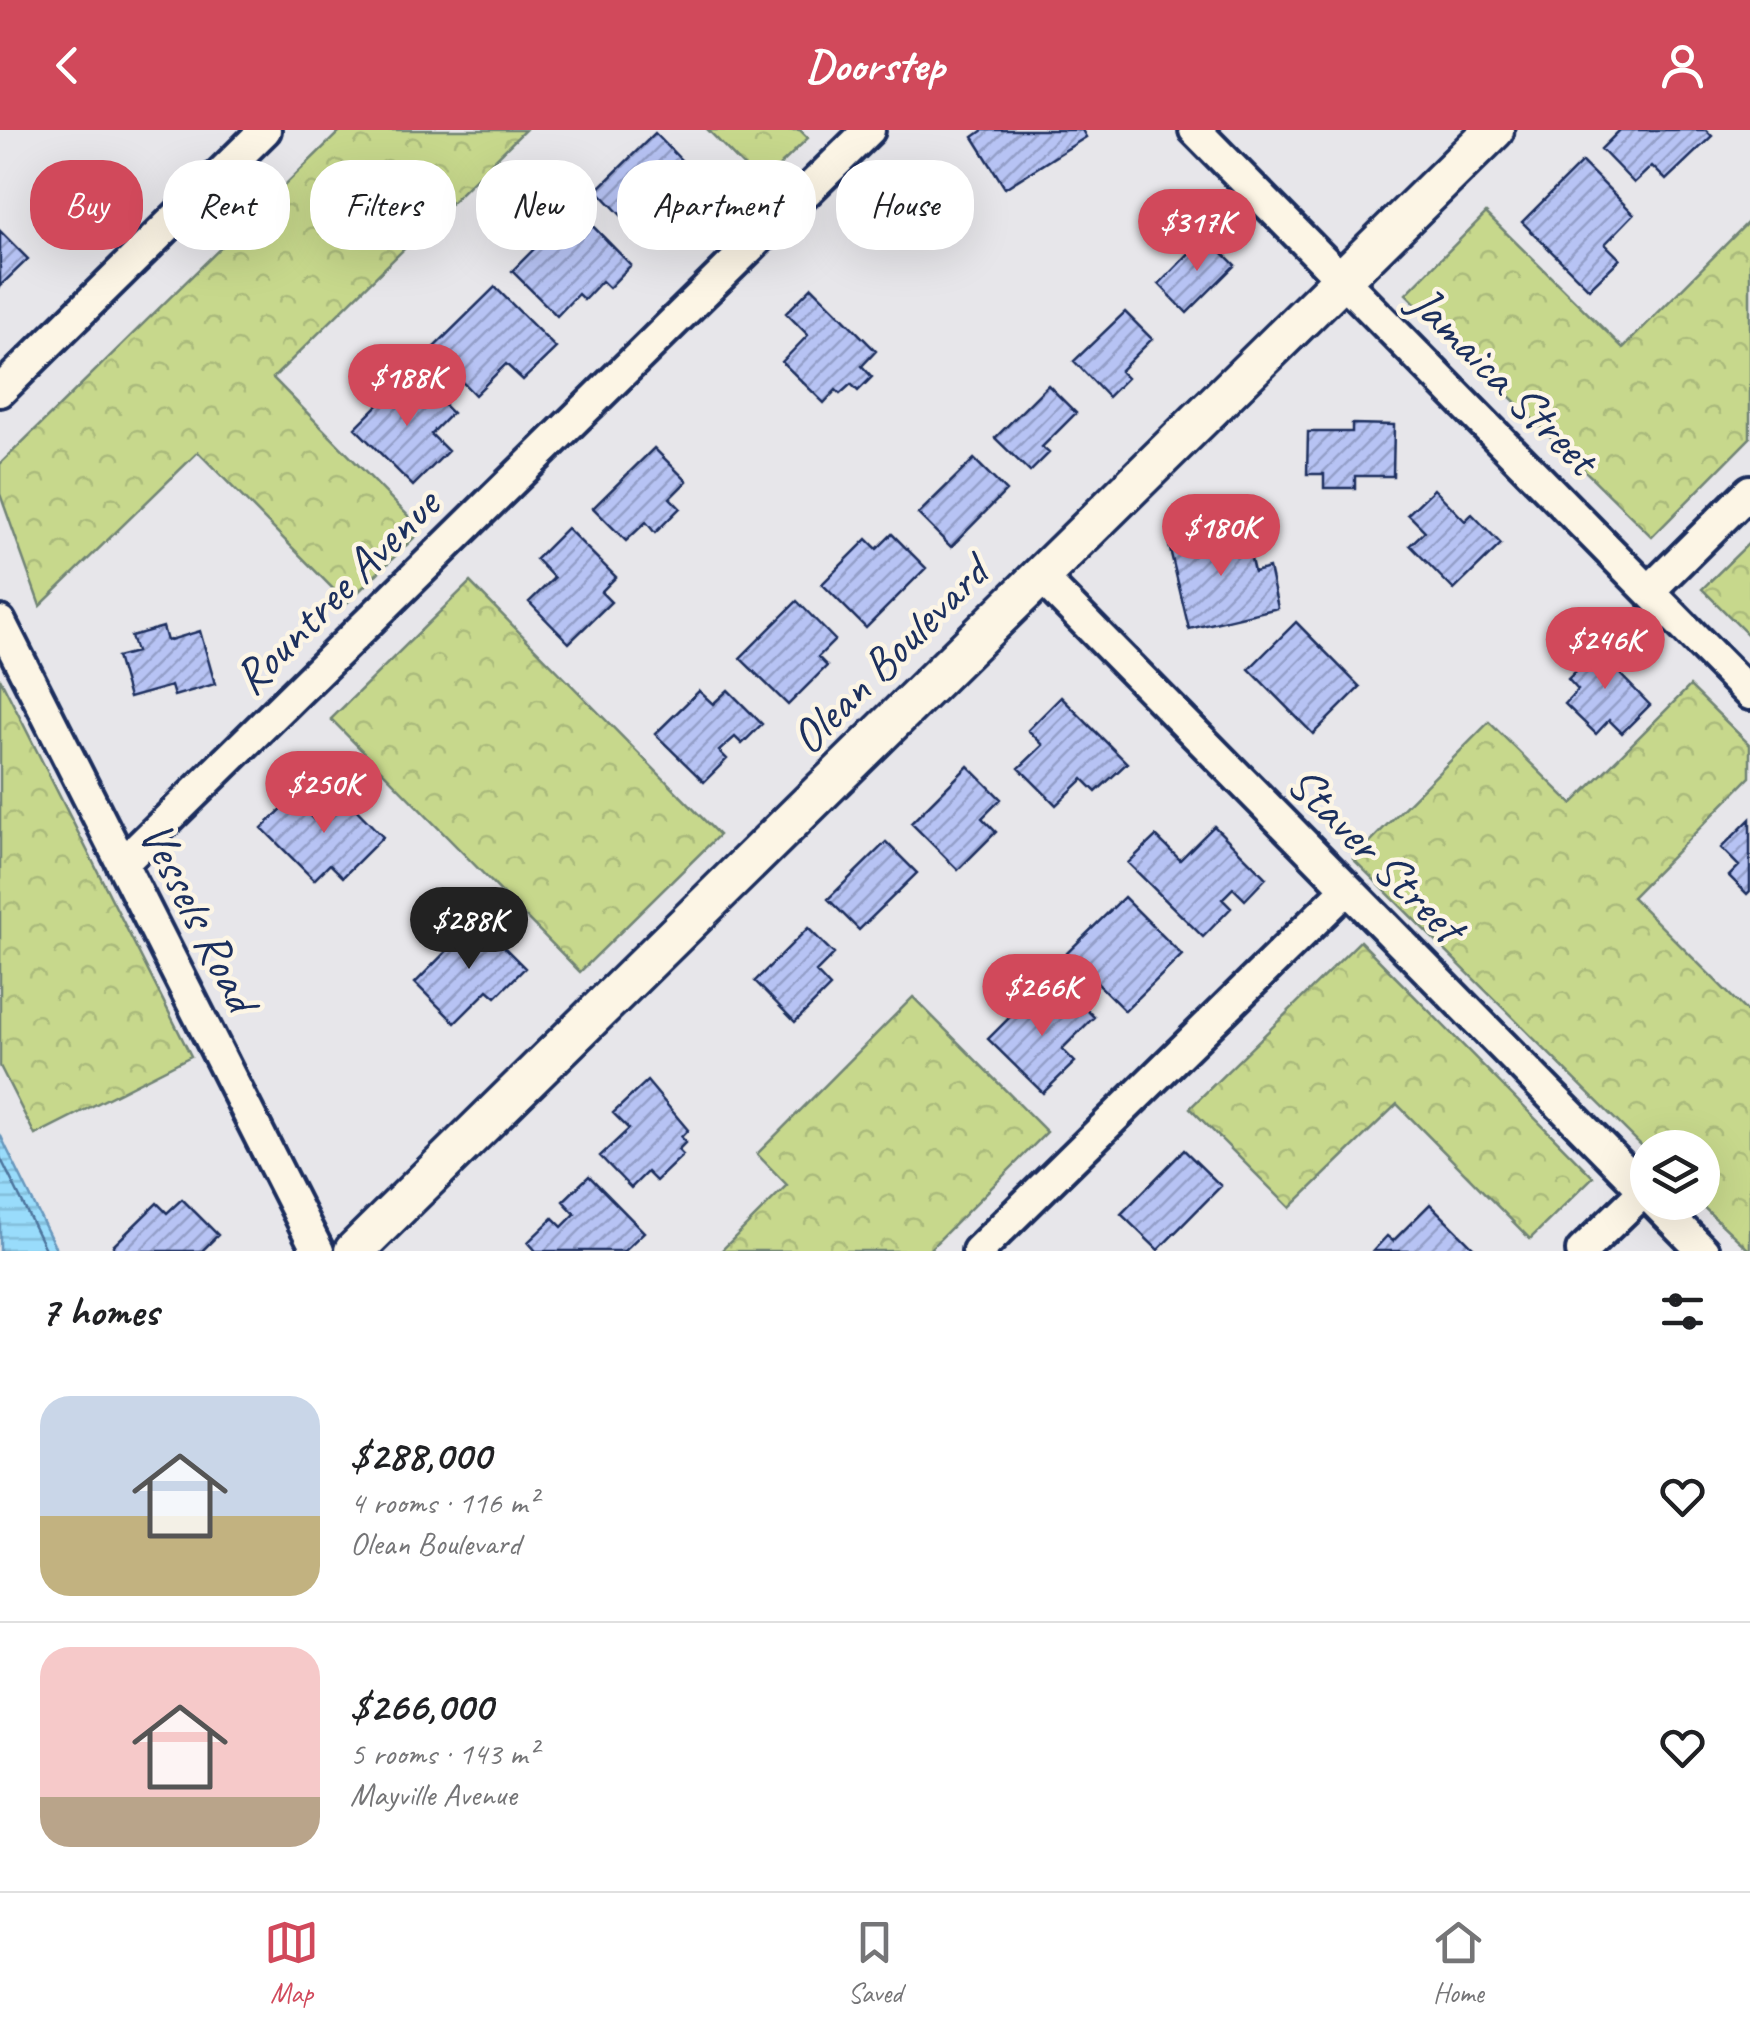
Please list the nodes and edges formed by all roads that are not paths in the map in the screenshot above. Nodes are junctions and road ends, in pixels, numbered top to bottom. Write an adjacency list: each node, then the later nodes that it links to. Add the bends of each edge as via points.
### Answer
1 (265, 130): 6 (street)
2 (869, 130): 12 (street, Rountree Avenue)
3 (1195, 130): 5 (street, Jamaica Street)
4 (1494, 130): 5 (street, Olean Boulevard)
5 (1342, 280): 8 (street, Olean Boulevard); 9 (street, Jamaica Street)
6 (0, 391)
7 (1750, 491): 9 (street)
8 (1040, 576): 13 (street, Staver Street); 18 (street, Olean Boulevard)
9 (1649, 591): 11 (street, Jamaica Street)
10 (0, 622): 12 (street, Vessels Road)
11 (1750, 694)
12 (122, 864): 17 (street, Vessels Road)
13 (1347, 888): 14 (street, Staver Street); 19 (street)
14 (1630, 1177)
15 (1630, 1212): 20 (street)
16 (1673, 1220): 21 (street, Staver Street)
17 (318, 1251)
18 (354, 1251)
19 (978, 1251)
20 (1582, 1251)
21 (1703, 1251)

